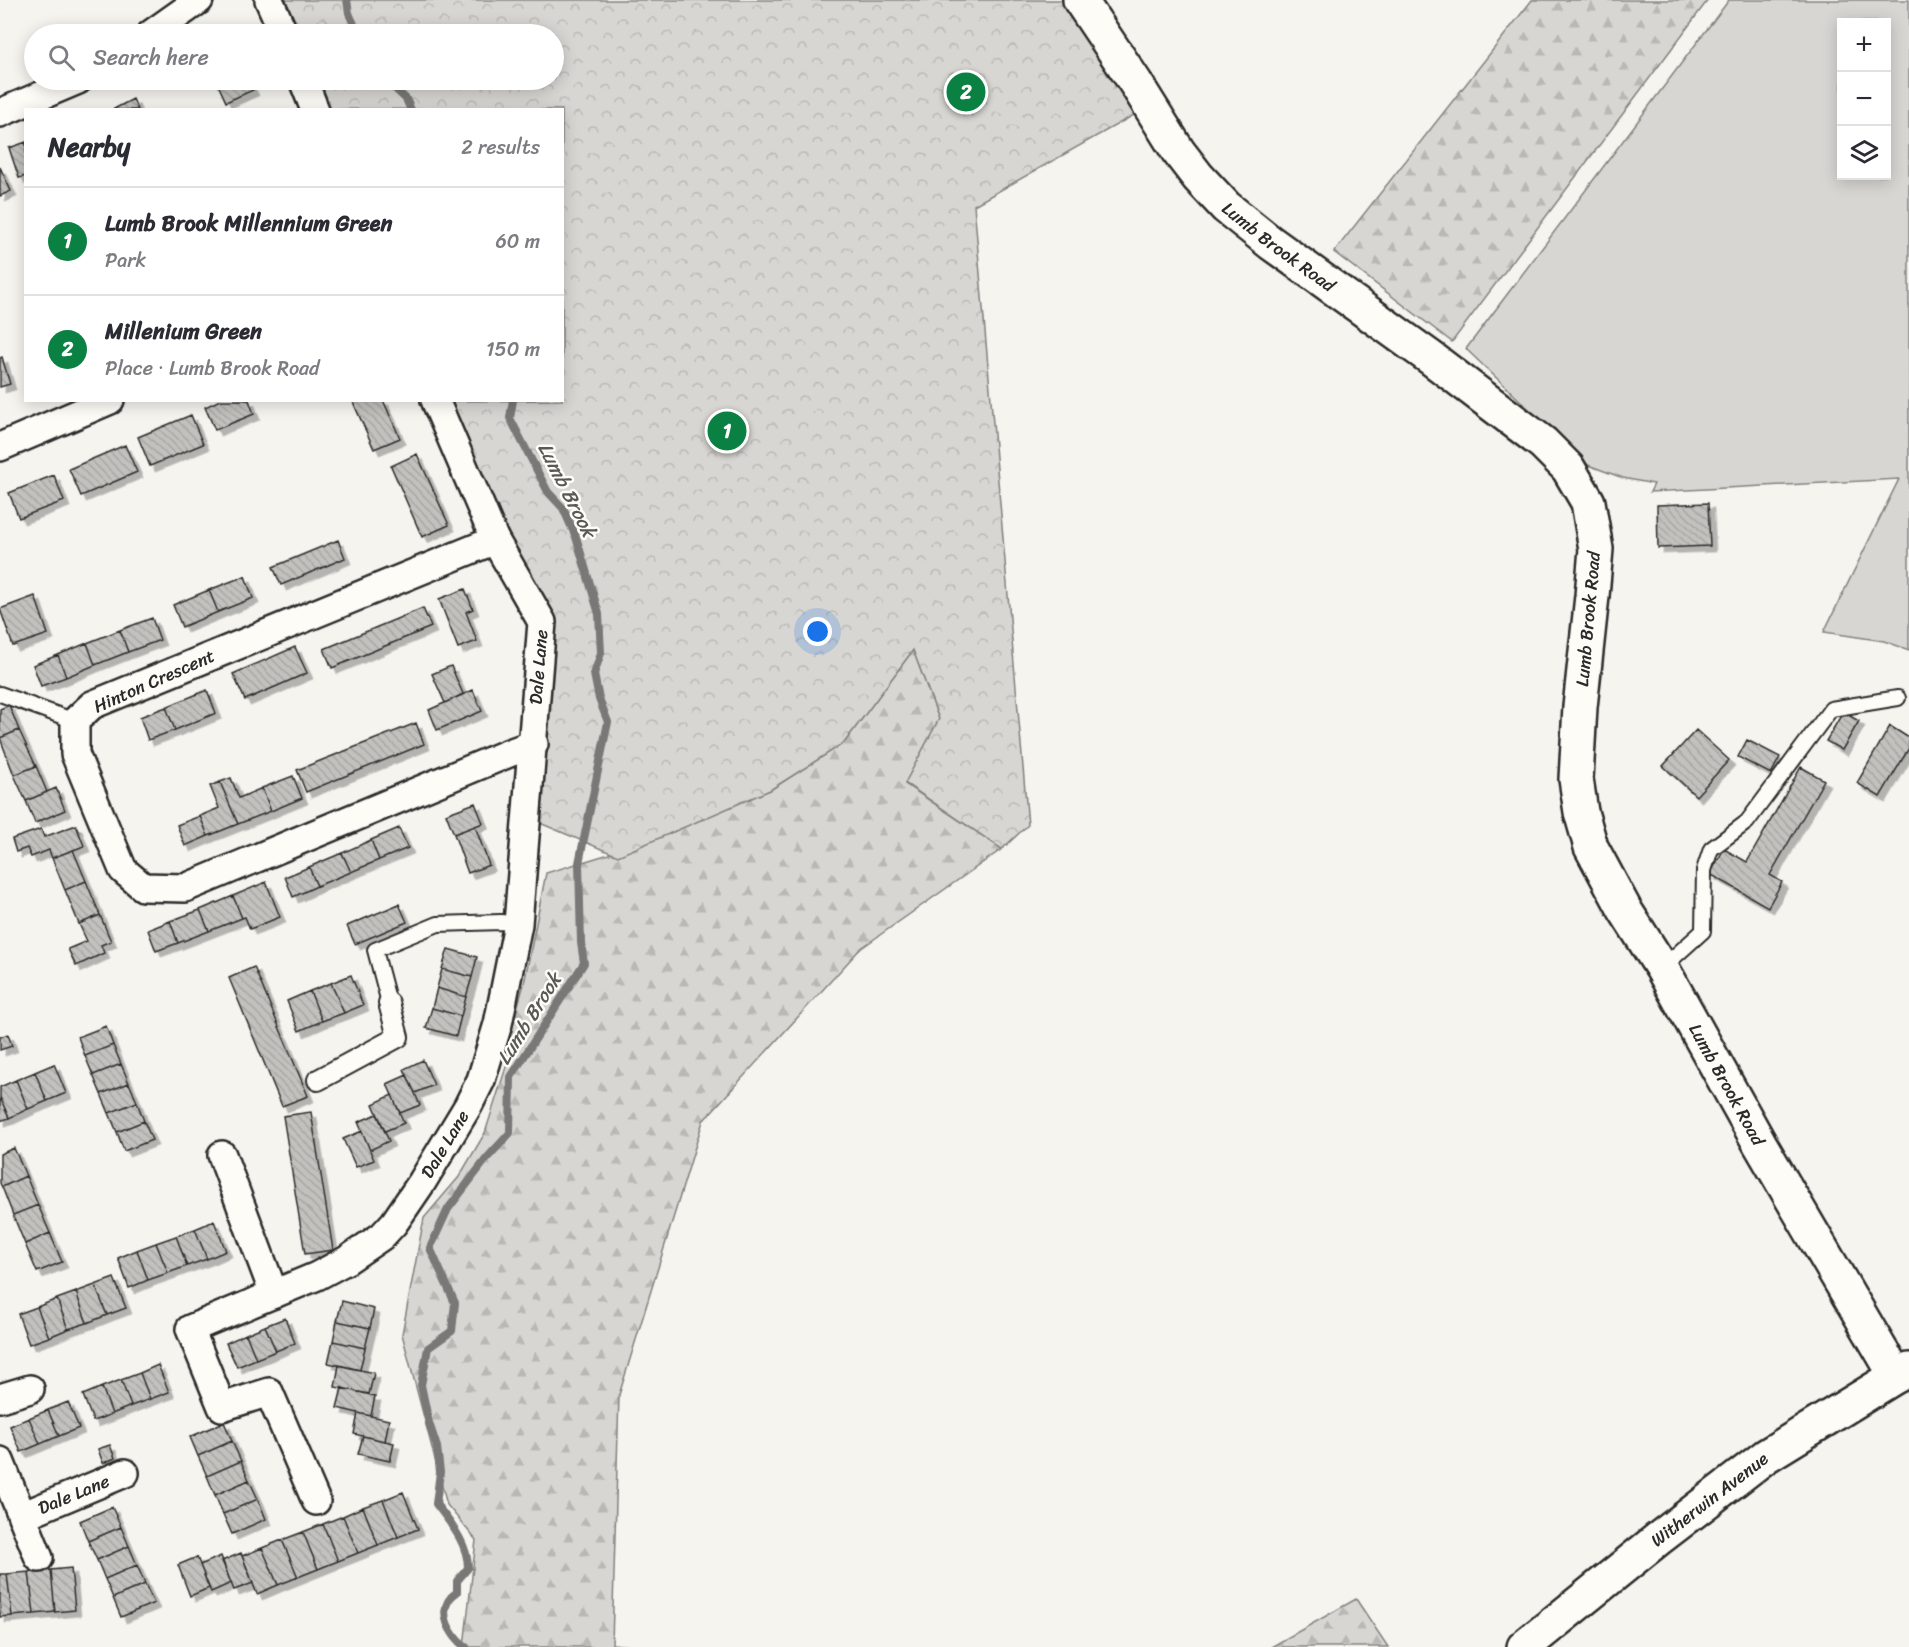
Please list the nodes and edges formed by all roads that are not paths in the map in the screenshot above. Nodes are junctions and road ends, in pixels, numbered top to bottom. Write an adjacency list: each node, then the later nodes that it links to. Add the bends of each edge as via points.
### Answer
1 (199, 0): 4 (street)
2 (269, 0): 5 (street)
3 (1080, 0): 19 (street, Lumb Brook Road, via 1178,151 1226,207 1543,442 1568,468 1588,502 1596,549 1580,707 1576,779 1581,812 1591,847)
4 (165, 24)
5 (280, 24)
6 (54, 90): 9 (street)
7 (307, 90): 8 (street)
8 (314, 108)
9 (0, 113)
10 (105, 402): 12 (street)
11 (436, 402): 13 (street, Dale Lane)
12 (0, 447)
13 (495, 540): 16 (street, Hinton Crescent, via 92,705); 17 (street, Dale Lane, via 542,622)
14 (0, 694): 16 (lane)
15 (1898, 698): 19 (lane, via 1831,709 1748,822 1711,849 1704,870 1703,931)
16 (75, 721): 17 (street, Hinton Crescent, via 75,754 123,870 143,887 185,888)
17 (534, 744): 18 (street, Dale Lane)
18 (518, 924): 20 (lane, via 438,924 375,950); 23 (street, Dale Lane, via 498,1024 481,1080 422,1182 382,1236 347,1260)
19 (1662, 968): 24 (street, Lumb Brook Road, via 1760,1144)
20 (389, 1003): 21 (street, via 398,1038)
21 (318, 1080)
22 (222, 1155): 23 (street)
23 (274, 1294): 29 (street, Dale Lane, via 190,1329 222,1407 269,1392)
24 (1902, 1373): 32 (street, Witherwin Avenue, via 1766,1456)
25 (30, 1389): 26 (street)
26 (0, 1398)
27 (0, 1461): 30 (street, Dale Lane)
28 (125, 1473): 30 (street, Dale Lane)
29 (316, 1501)
30 (22, 1516): 31 (street, Dale Lane)
31 (39, 1558)
32 (1524, 1647)

